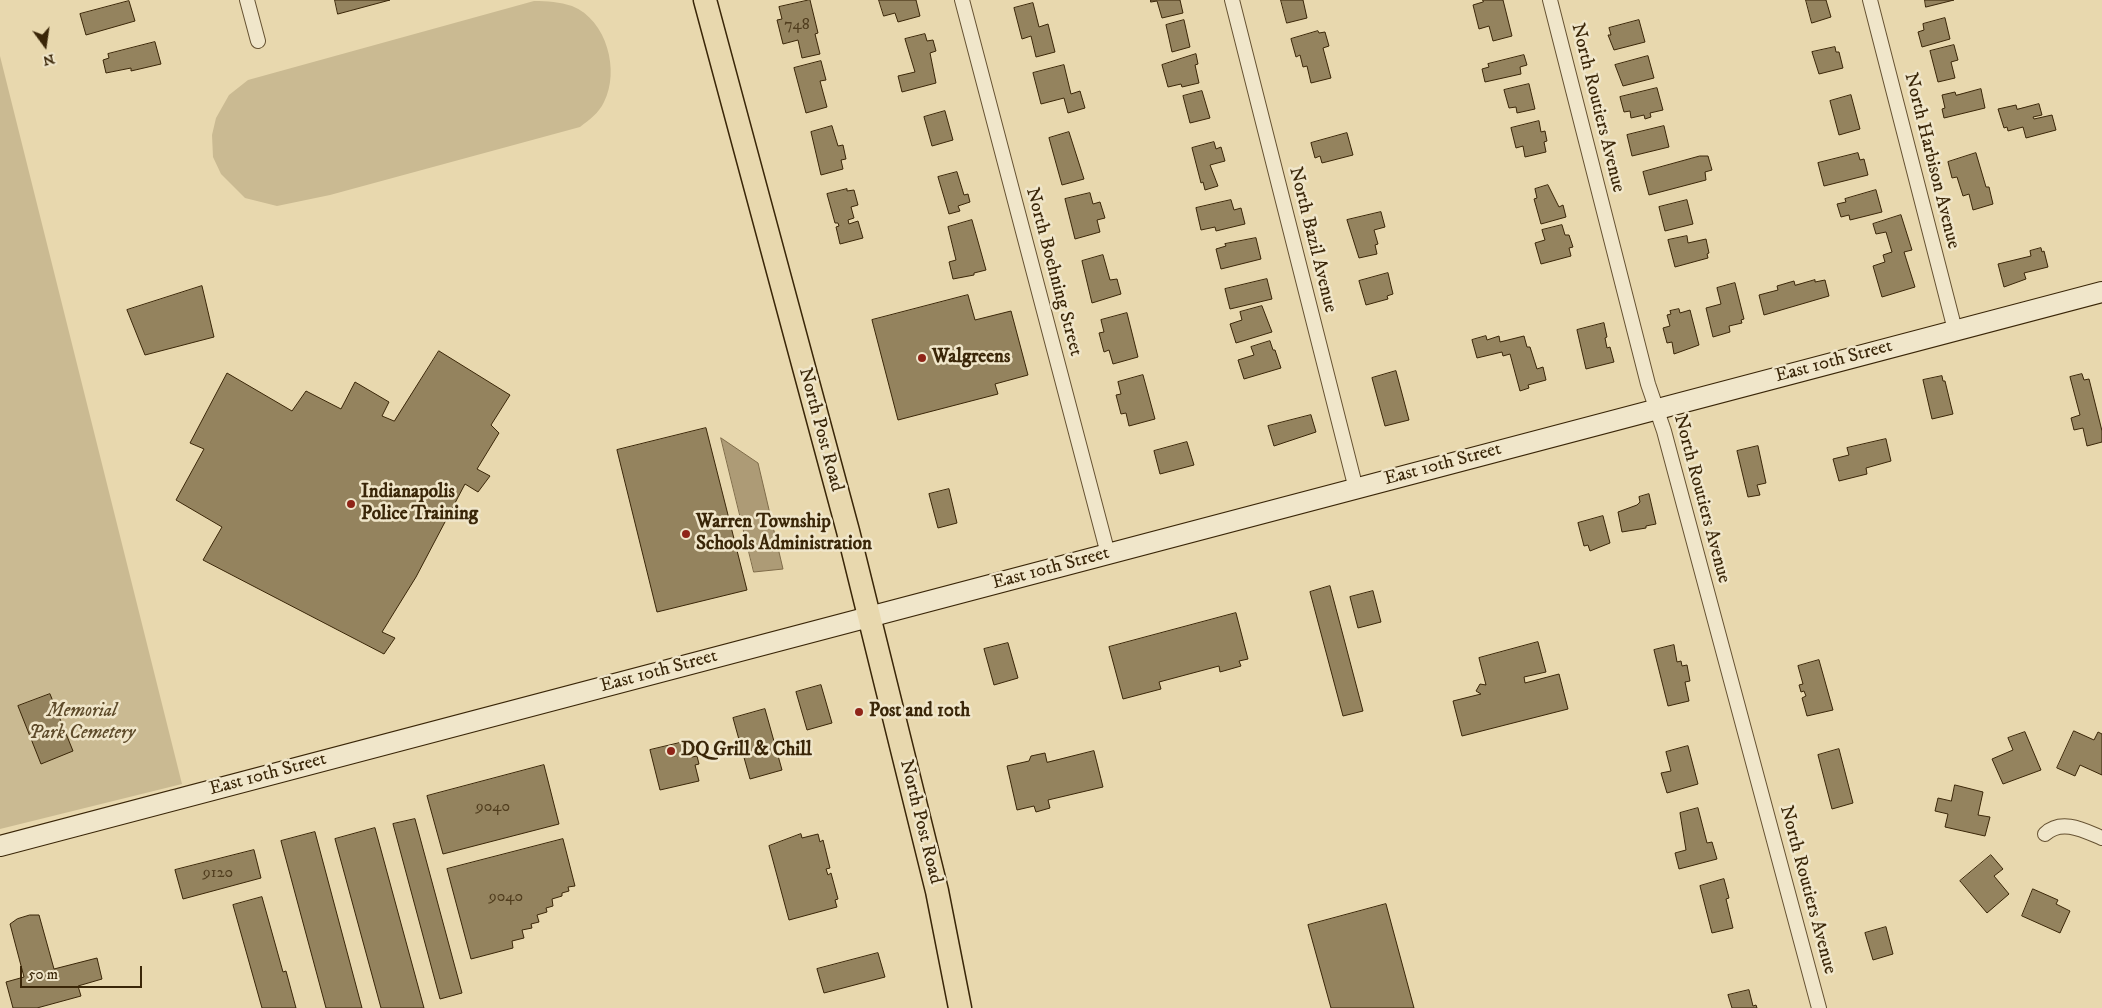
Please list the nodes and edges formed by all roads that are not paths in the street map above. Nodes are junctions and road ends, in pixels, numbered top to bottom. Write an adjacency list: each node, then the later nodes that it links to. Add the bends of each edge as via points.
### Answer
1 (247, 0): 7 (street)
2 (705, 0): 13 (main road, North Post Road)
3 (962, 0): 12 (street, North Boehning Street)
4 (1232, 0): 11 (street, North Bazil Avenue)
5 (1550, 0): 10 (street, North Routiers Avenue, via 1648,384)
6 (1870, 0): 9 (street, North Harbison Avenue)
7 (258, 41)
8 (2102, 292): 9 (main road, East 10th Street)
9 (1955, 330): 10 (main road, East 10th Street)
10 (1657, 408): 11 (main road, East 10th Street); 18 (street, North Routiers Avenue)
11 (1356, 488): 12 (main road, East 10th Street)
12 (1108, 554): 13 (main road, East 10th Street)
13 (869, 617): 16 (main road, East 10th Street); 17 (main road, North Post Road, via 937,892)
14 (2045, 834): 15 (street, via 2057,828 2071,827)
15 (2102, 838)
16 (0, 846)
17 (960, 1008)
18 (1819, 1008)

